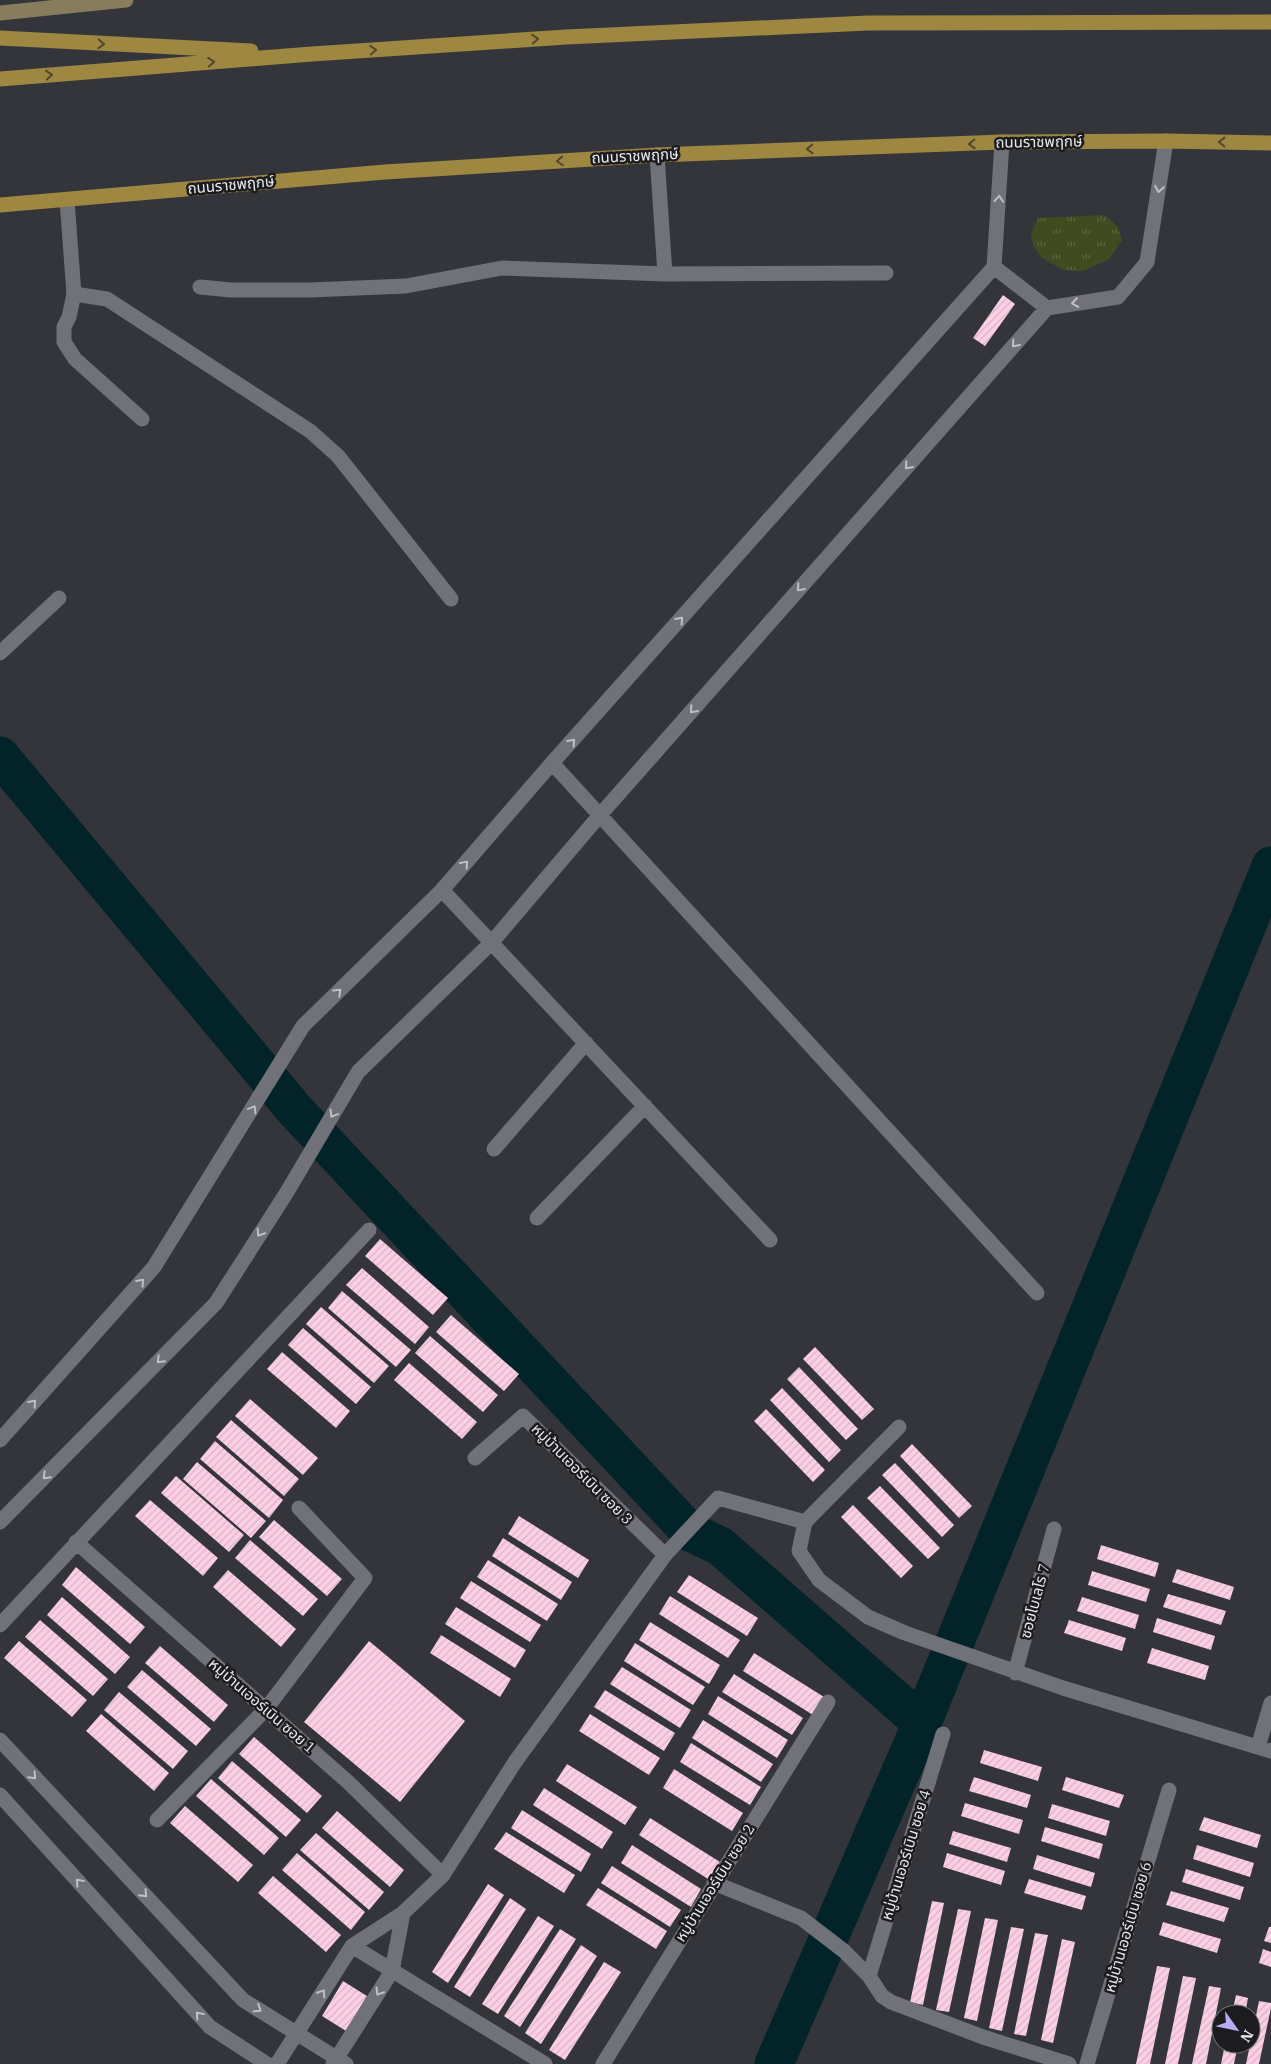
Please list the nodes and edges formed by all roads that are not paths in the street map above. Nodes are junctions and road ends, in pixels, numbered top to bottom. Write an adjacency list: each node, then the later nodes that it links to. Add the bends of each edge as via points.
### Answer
1 (126, 0): 2 (main road)
2 (0, 13)
3 (1271, 22): 5 (main road, one-way to 3, via 566,37 868,23)
4 (0, 38): 5 (main road, one-way to 5)
5 (312, 54): 6 (main road, one-way to 5)
6 (0, 80)
7 (1166, 141): 8 (main road, ถนนราชพฤกษ์); 9 (main road, ถนนราชพฤกษ์, one-way to 7); 18 (street, one-way to 18, via 1147,262 1118,297)
8 (1002, 142): 10 (main road, ถนนราชพฤกษ์, one-way to 10); 13 (street, one-way to 8)
9 (1271, 142)
10 (656, 154): 11 (main road, ถนนราชพฤกษ์, one-way to 11, via 384,172); 15 (street)
11 (67, 200): 12 (main road, ถนนราชพฤกษ์); 17 (street)
12 (0, 205)
13 (994, 267): 18 (street); 23 (street, one-way to 13)
14 (886, 273): 15 (street)
15 (665, 274): 16 (street, via 502,268 406,286 310,290)
16 (200, 287)
17 (74, 294): 19 (street, via 64,327 64,342 75,359); 21 (street, via 107,299 310,431 338,456)
18 (1047, 308): 24 (street, one-way to 24)
19 (142, 419)
20 (59, 598): 22 (street)
21 (451, 599)
22 (0, 653)
23 (552, 763): 24 (street); 25 (street, one-way to 23)
24 (600, 815): 26 (street); 33 (street)
25 (442, 890): 26 (street); 35 (street, one-way to 25, via 154,1267 303,1026)
26 (492, 942): 27 (street); 38 (street, one-way to 38, via 358,1072 216,1303)
27 (586, 1043): 28 (street); 29 (street)
28 (645, 1106): 30 (street); 32 (street)
29 (494, 1149)
30 (537, 1218)
31 (369, 1230): 41 (street)
32 (770, 1240)
33 (1037, 1293)
34 (899, 1427): 39 (street)
35 (0, 1440)
36 (475, 1458): 42 (street, หมู่บ้านเออร์เบิน ซอย 3, via 524,1416)
37 (299, 1508): 47 (street, via 365,1578)
38 (0, 1522)
39 (805, 1522): 42 (street, via 718,1498); 44 (street, via 799,1551 819,1580 868,1617)
40 (1054, 1529): 44 (street, ซอยโบเลโร 7)
41 (76, 1542): 43 (street); 47 (street, หมู่บ้านเออร์เบิน ซอย 1)
42 (666, 1554): 54 (street, via 515,1762)
43 (0, 1625)
44 (1016, 1673): 50 (street)
45 (828, 1702): 55 (street, หมู่บ้านเออร์เบิน ซอย 2)
46 (1271, 1703): 50 (street)
47 (266, 1708): 53 (street); 54 (street, หมู่บ้านเออร์เบิน ซอย 1)
48 (943, 1734): 59 (street, หมู่บ้านเออร์เบิน ซอย 4)
49 (0, 1740): 60 (street, one-way to 60, via 243,2000)
50 (1264, 1749)
51 (1169, 1790): 67 (street, หมู่บ้านเออร์เบิน ซอย 6)
52 (0, 1795): 62 (street, one-way to 52, via 210,2027)
53 (157, 1820)
54 (443, 1875): 56 (street)
55 (714, 1883): 59 (street, via 801,1918 844,1951); 65 (street, หมู่บ้านเออร์เบิน ซอย 2)
56 (403, 1913): 57 (street); 58 (street)
57 (352, 1946): 58 (street); 60 (street, one-way to 57)
58 (392, 1971): 61 (street, one-way to 61); 64 (street)
59 (869, 1976): 66 (street, via 882,1996 891,2002)
60 (296, 2033): 61 (street); 63 (street)
61 (339, 2062)
62 (267, 2064)
63 (277, 2064)
64 (545, 2064)
65 (603, 2064)
66 (1069, 2064)
67 (1087, 2064)

